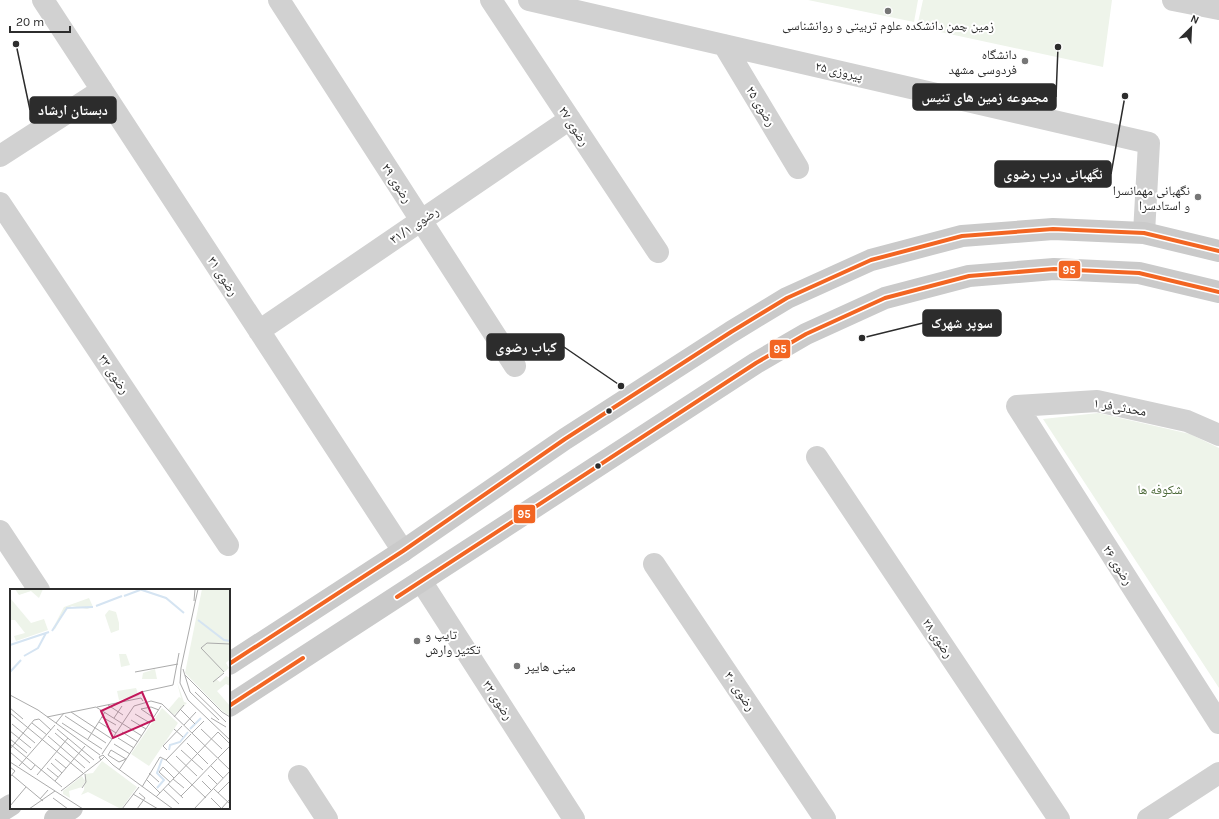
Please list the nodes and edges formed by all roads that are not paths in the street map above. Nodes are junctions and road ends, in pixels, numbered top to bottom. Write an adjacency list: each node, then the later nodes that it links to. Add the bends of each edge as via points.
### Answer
1 (43, 0): 8 (street, رضوی ۳۱)
2 (279, 0): 13 (street, رضوی ۲۹)
3 (491, 0): 9 (street, رضوی ۲۷)
4 (528, 0): 7 (street, پیروزی ۲۵)
5 (1173, 0): 6 (street)
6 (1219, 9)
7 (724, 45): 11 (street, رضوی ۲۵); 14 (street, پیروزی ۲۵, via 1149,143)
8 (102, 90): 10 (street); 18 (street, رضوی ۳۱)
9 (570, 119): 13 (street, رضوی ۳۱/۱); 16 (street, رضوی ۲۷)
10 (0, 156)
11 (798, 168)
12 (0, 203): 24 (street, رضوی ۳۳)
13 (421, 220): 18 (street, رضوی ۳۱/۱); 19 (street, رضوی ۲۹)
14 (1144, 233): 15 (street); 25 (street, via 1053,229 962,236 871,260 786,298 731,332 565,439)
15 (1219, 251)
16 (658, 252)
17 (1219, 292): 27 (street, via 1139,273 1054,269 969,276 886,298 806,334 756,363)
18 (259, 331): 25 (street, رضوی ۳۱)
19 (515, 366)
20 (1017, 406): 21 (street, محدثی‌فر ۱, via 1097,401 1187,421); 31 (street, رضوی ۲۶)
21 (1219, 435)
22 (817, 457): 41 (street, رضوی ۲۸)
23 (0, 531): 28 (street)
24 (228, 545)
25 (403, 551): 27 (street); 29 (street)
26 (654, 564): 40 (street, رضوی ۳۰)
27 (421, 581): 30 (street); 39 (street, رضوی ۳۲)
28 (38, 589)
29 (230, 663)
30 (230, 705)
31 (1219, 723)
32 (1219, 773): 42 (street)
33 (299, 776): 38 (street)
34 (10, 806): 36 (street)
35 (70, 809): 37 (street)
36 (0, 812)
37 (55, 819)
38 (327, 819)
39 (574, 819)
40 (825, 819)
41 (1059, 819)
42 (1148, 819)

